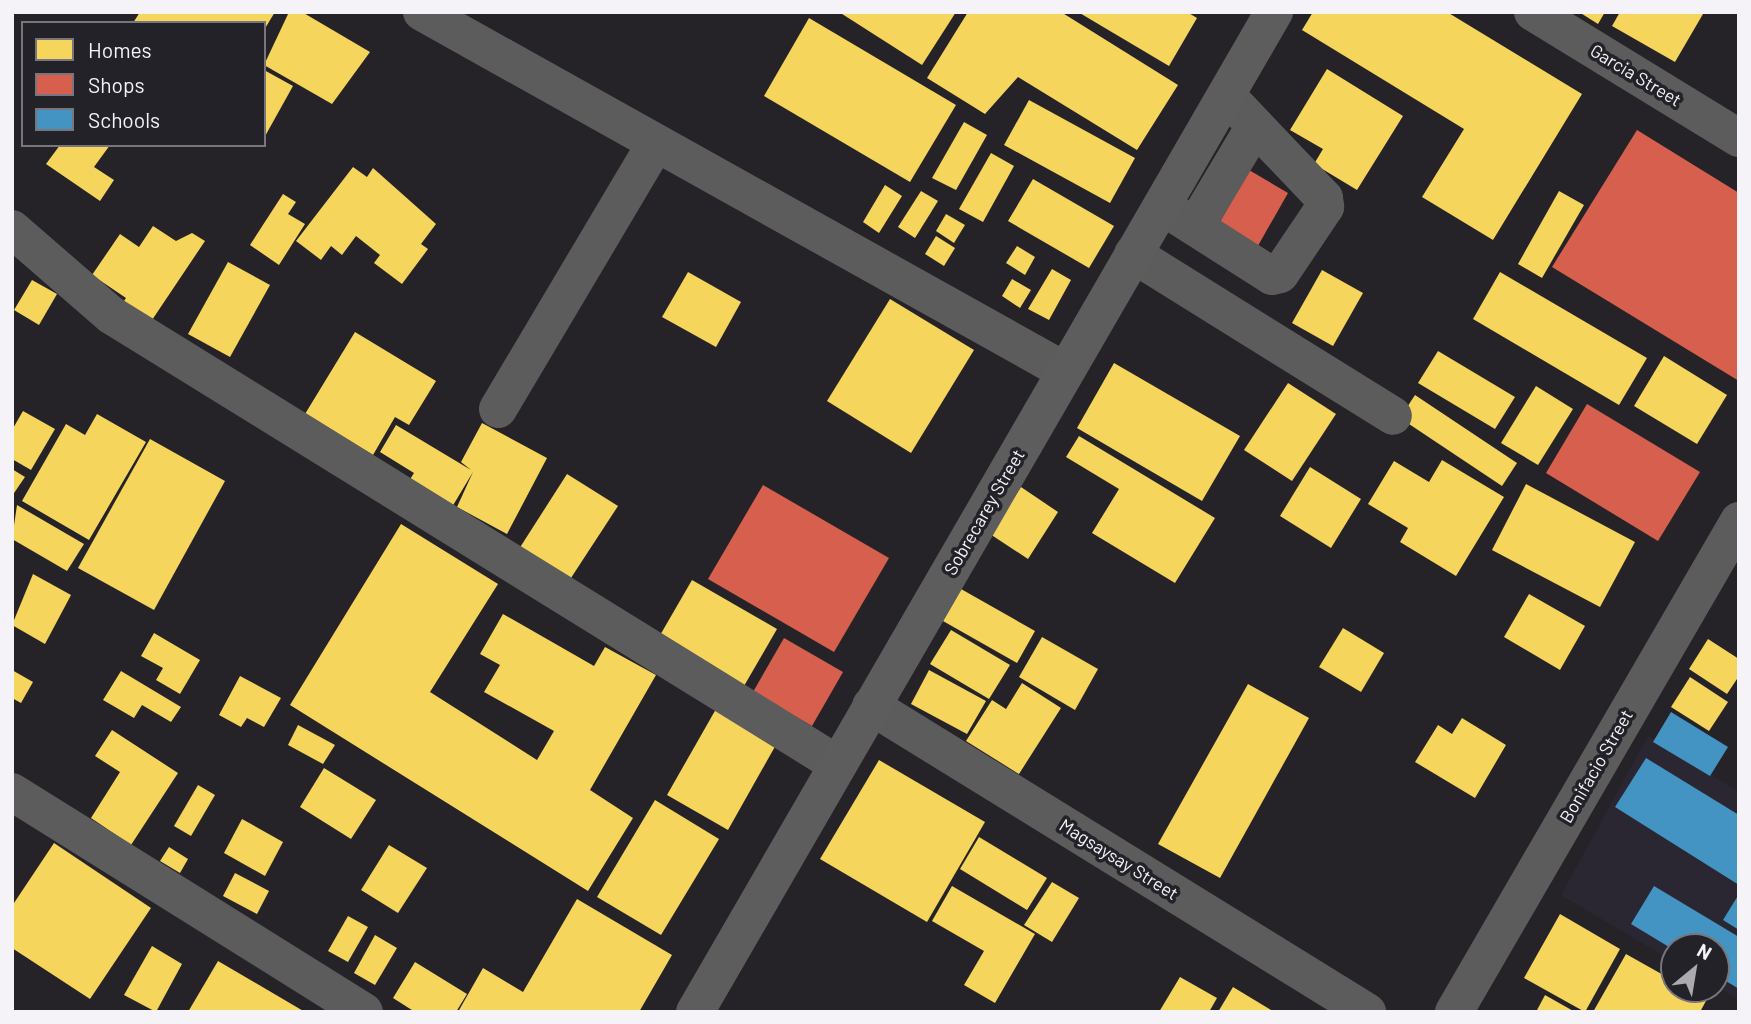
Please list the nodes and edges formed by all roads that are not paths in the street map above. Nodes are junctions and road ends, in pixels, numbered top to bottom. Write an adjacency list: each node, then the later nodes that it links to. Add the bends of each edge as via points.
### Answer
1 (422, 12): 7 (street)
2 (1274, 12): 4 (main road, Sobrecarey Street)
3 (1533, 12): 6 (street, Garcia Street)
4 (1226, 95): 5 (street); 8 (main road, Sobrecarey Street)
5 (1255, 126): 9 (street); 9 (street, via 1324,198 1325,207 1276,276)
6 (1739, 138)
7 (654, 146): 12 (street); 13 (street)
8 (1161, 206): 9 (street); 11 (main road, Sobrecarey Street)
9 (1196, 225)
10 (12, 229): 17 (street, via 111,315)
11 (1133, 254): 12 (main road, Sobrecarey Street); 14 (street)
12 (1065, 371): 16 (main road, Sobrecarey Street)
13 (498, 409)
14 (1393, 416)
15 (1739, 521): 22 (street, Bonifacio Street)
16 (871, 706): 17 (main road, Sobrecarey Street); 21 (street, Magsaysay Street)
17 (837, 764): 20 (main road, Sobrecarey Street)
18 (12, 792): 19 (street)
19 (364, 1012)
20 (695, 1012)
21 (1367, 1012)
22 (1454, 1012)

